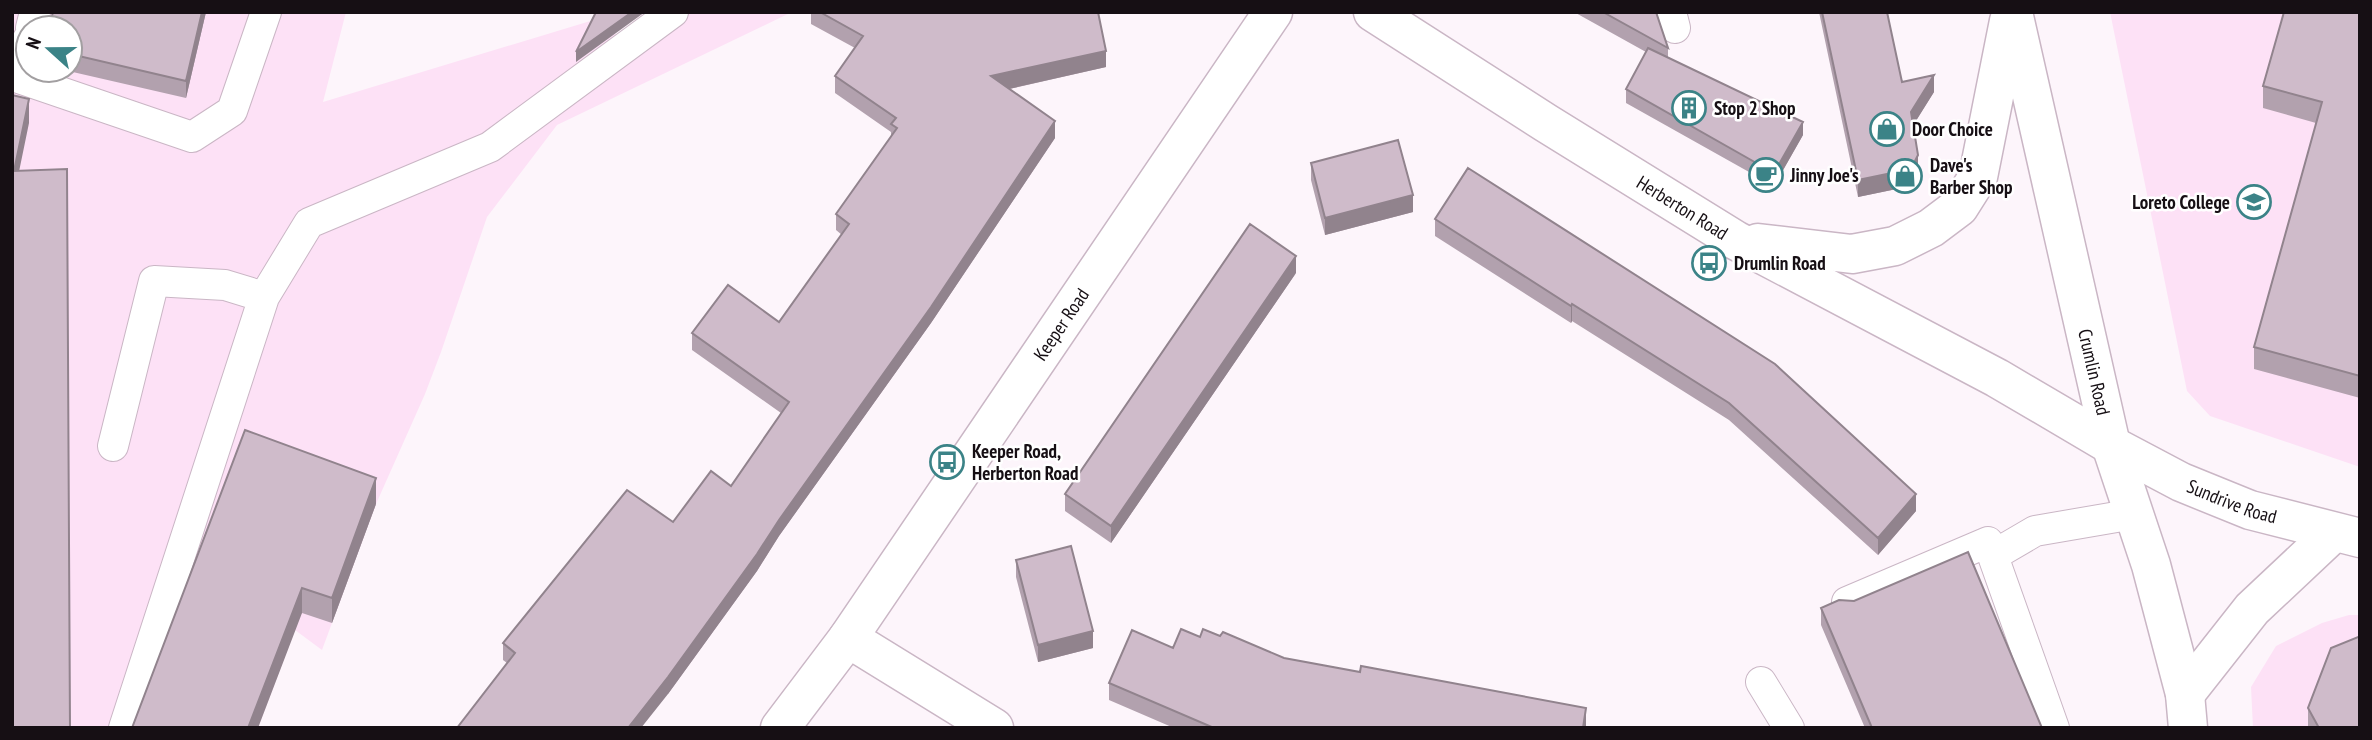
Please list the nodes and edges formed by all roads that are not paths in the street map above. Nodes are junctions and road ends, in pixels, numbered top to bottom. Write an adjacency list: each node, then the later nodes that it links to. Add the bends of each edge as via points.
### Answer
1 (266, 12): 6 (lane, via 232,111 192,137)
2 (673, 12): 8 (lane, via 490,147 309,223)
3 (1273, 12): 15 (street, Keeper Road)
4 (1373, 12): 7 (street, Herberton Road)
5 (2012, 12): 7 (street, via 1978,177 1959,207 1895,246 1852,254); 9 (street, Crumlin Road)
6 (37, 84)
7 (1735, 240): 9 (street, Herberton Road, via 1997,378)
8 (264, 297): 10 (lane, via 225,285 154,281); 18 (lane)
9 (2111, 445): 11 (street, Crumlin Road); 12 (street, Sundrive Road, via 2181,482 2250,510)
10 (113, 446)
11 (2134, 514): 13 (lane, via 2035,530); 17 (street, Crumlin Road)
12 (2347, 535): 17 (street, via 2252,609)
13 (1994, 555): 14 (lane, via 1988,542); 22 (lane)
14 (1847, 601)
15 (848, 638): 19 (street, Keeper Road); 20 (street)
16 (1761, 682): 21 (lane)
17 (2187, 711)
18 (124, 728)
19 (780, 728)
20 (994, 728)
21 (1789, 728)
22 (2054, 728)

